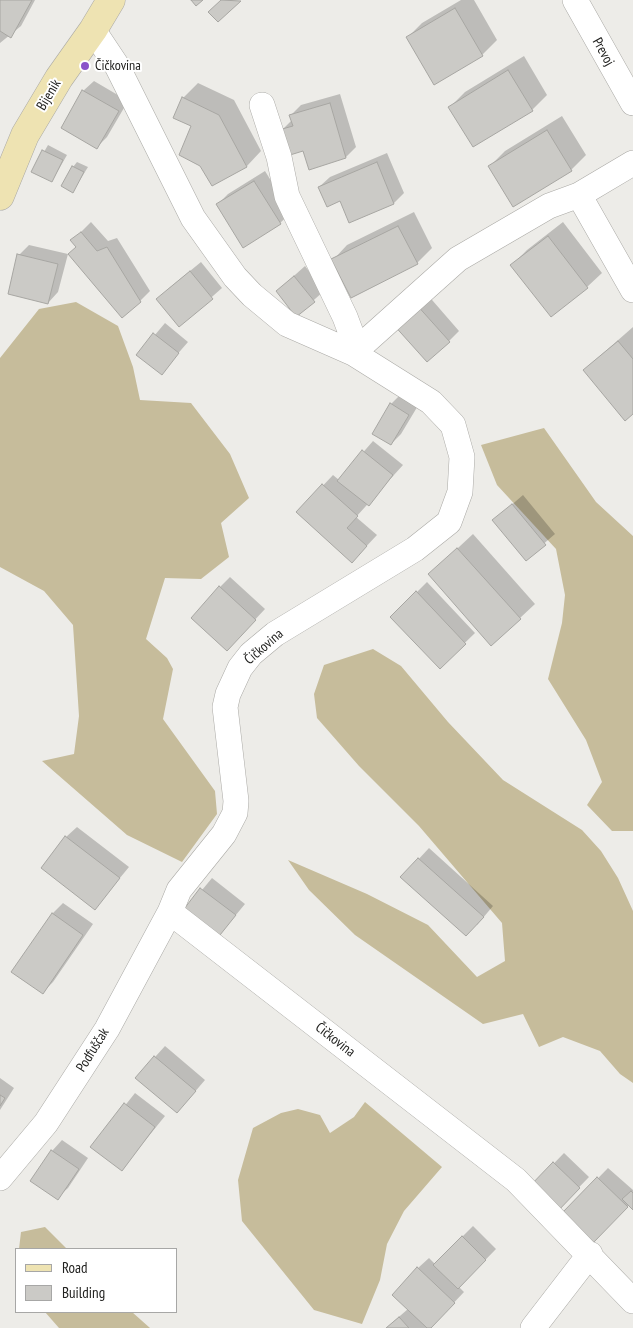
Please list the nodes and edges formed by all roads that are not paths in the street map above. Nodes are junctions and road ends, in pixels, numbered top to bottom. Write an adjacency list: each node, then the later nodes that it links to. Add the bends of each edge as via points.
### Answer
1 (111, 0): 3 (main road, Bijenik)
2 (575, 0): 4 (street, Prevoj)
3 (93, 30): 8 (main road, Bijenik, via 25,134); 10 (street, Čičkovina, via 117,66 193,218 235,277 287,324)
4 (633, 103)
5 (262, 105): 10 (street, via 279,157 287,196 352,333)
6 (633, 163): 7 (street)
7 (579, 195): 9 (street); 10 (street, via 548,206 458,259)
8 (0, 196)
9 (633, 290)
10 (353, 354): 11 (street, Čičkovina, via 431,402 453,425 462,457 457,500 449,522 434,535 275,634 240,668 228,694 226,707 235,812 224,834 179,890)
11 (170, 912): 12 (street, Podfuščak, via 107,1029 46,1123); 13 (street, Čičkovina, via 516,1180)
12 (0, 1178)
13 (590, 1254): 14 (street, Čičkovina); 15 (street)
14 (633, 1301)
15 (532, 1328)

